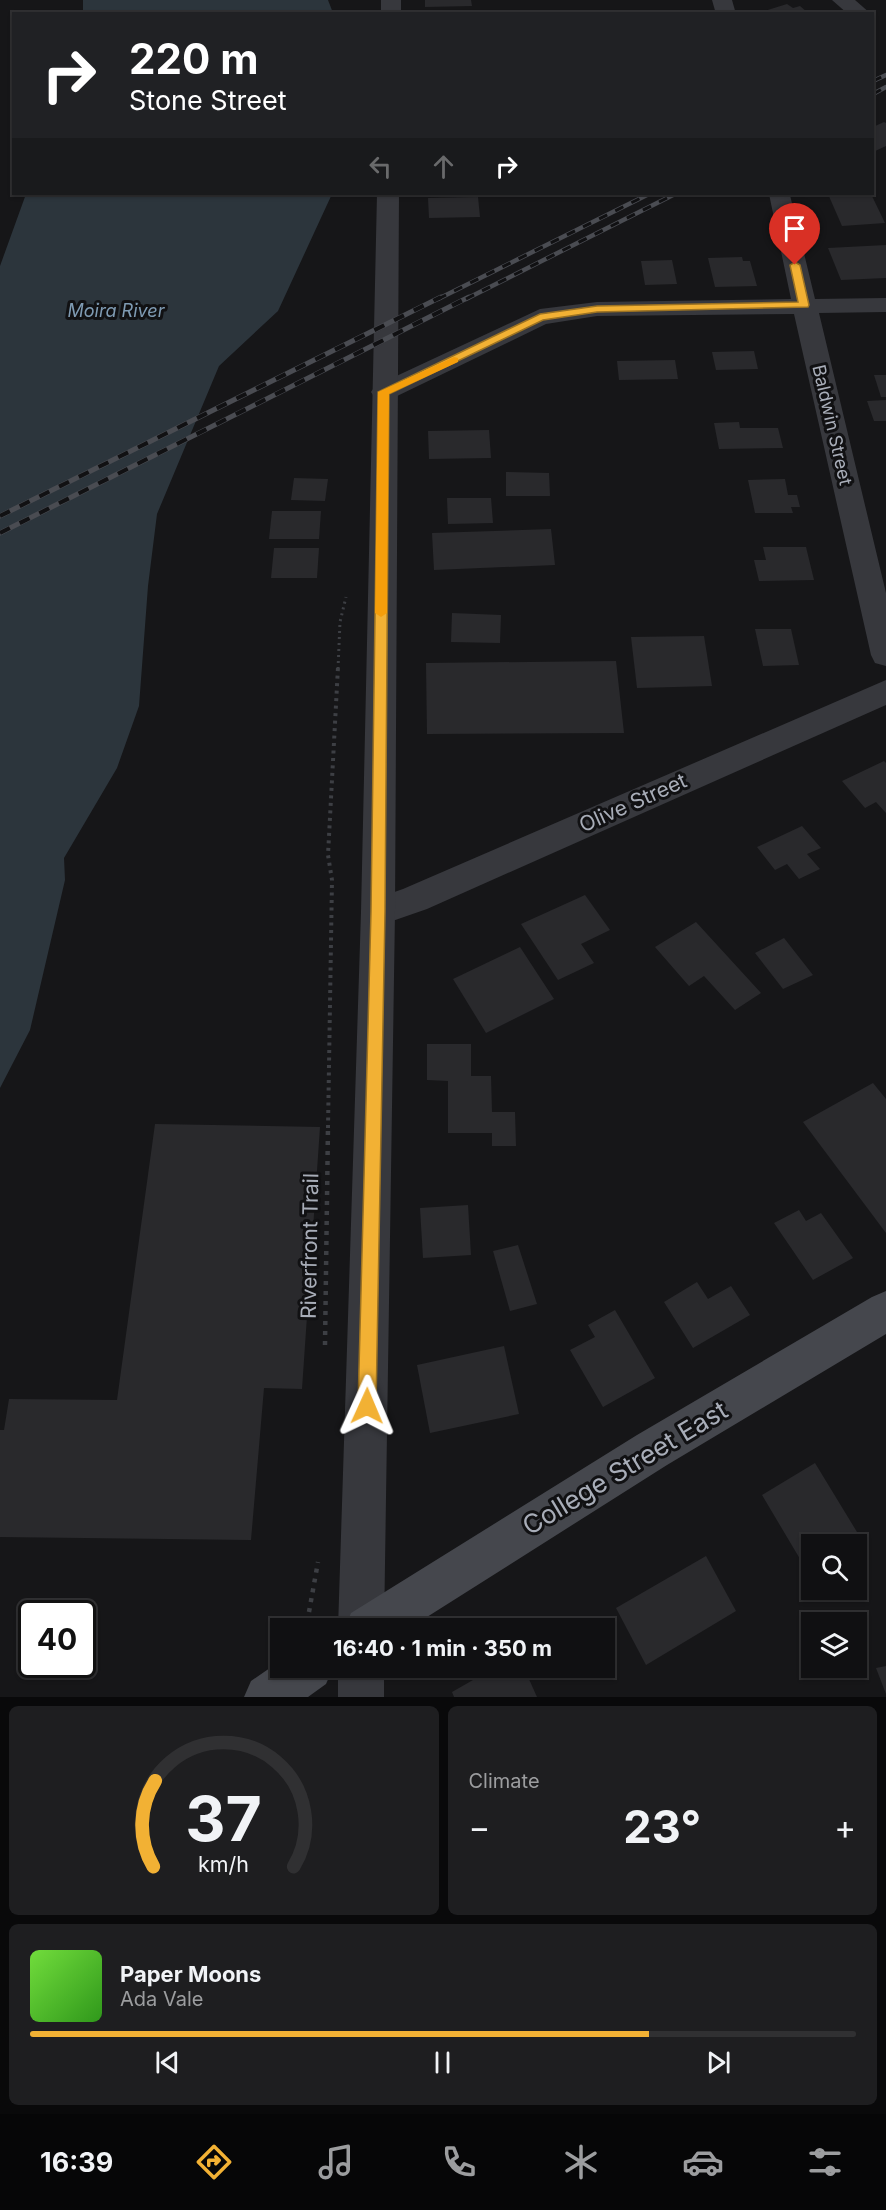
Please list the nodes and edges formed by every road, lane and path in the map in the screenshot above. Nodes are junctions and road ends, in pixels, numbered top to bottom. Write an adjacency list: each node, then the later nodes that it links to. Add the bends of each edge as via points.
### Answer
1 (842, 0): 2 (street)
2 (858, 12)
3 (388, 195): 7 (street)
4 (779, 195): 6 (street, Baldwin Street)
5 (886, 304): 6 (street)
6 (804, 305): 7 (street, via 597,309 540,318); 8 (street, Baldwin Street)
7 (384, 392): 11 (street)
8 (886, 655)
9 (886, 692): 11 (street, Olive Street)
10 (332, 880): 13 (path, Riverfront Trail)
11 (378, 912): 16 (street)
12 (886, 1311): 17 (main road, College Street East, via 652,1450)
13 (324, 1353)
14 (320, 1554): 15 (path)
15 (309, 1612)
16 (361, 1618)
17 (385, 1618)
18 (295, 1678): 20 (main road)
19 (361, 1678): 21 (street)
20 (267, 1697)
21 (361, 1697)

